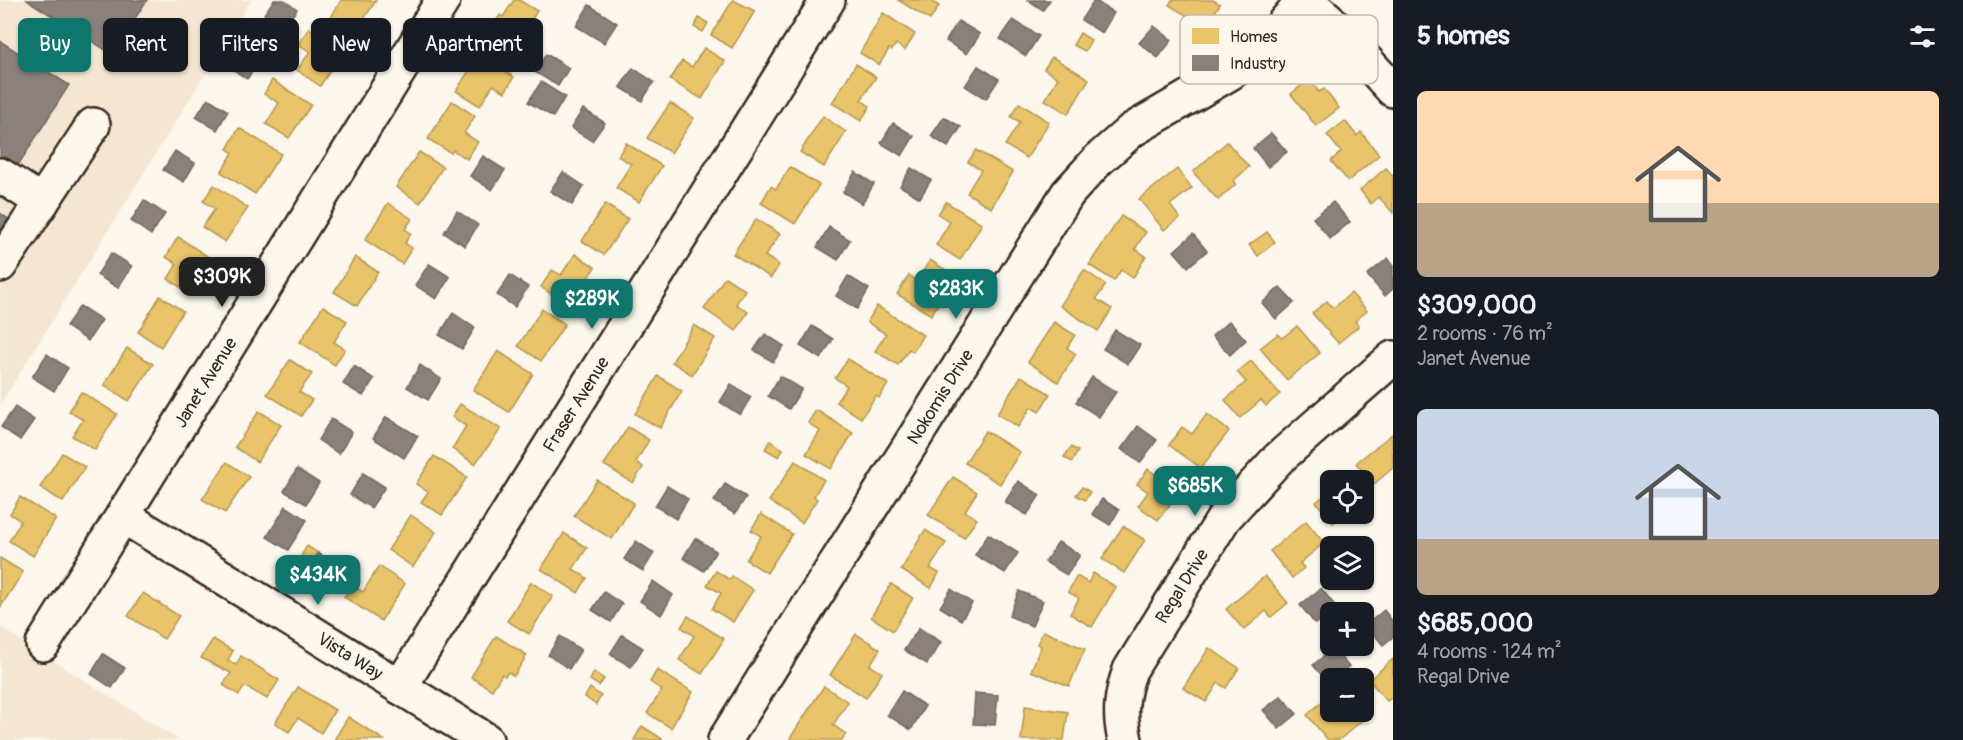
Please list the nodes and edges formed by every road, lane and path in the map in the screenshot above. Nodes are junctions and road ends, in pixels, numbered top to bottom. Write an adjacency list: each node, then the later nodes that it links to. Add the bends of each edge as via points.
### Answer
1 (443, 0): 14 (street, Janet Avenue)
2 (828, 0): 16 (street, Fraser Avenue)
3 (1305, 0): 4 (street, Nokomis Drive); 5 (street)
4 (1292, 15)
5 (1323, 15)
6 (1378, 74): 8 (street)
7 (1212, 84): 18 (street, Nokomis Drive, via 1132,130 1068,192)
8 (1393, 90)
9 (93, 125): 11 (street)
10 (0, 175): 11 (street)
11 (42, 202): 12 (street)
12 (0, 266)
13 (1393, 358): 19 (street, Regal Drive, via 1278,459 1224,518 1130,670 1121,696 1120,720)
14 (123, 516): 15 (street, Janet Avenue); 16 (street, Vista Way)
15 (43, 644)
16 (400, 687): 17 (street, Vista Way)
17 (486, 740)
18 (725, 740)
19 (1125, 740)

